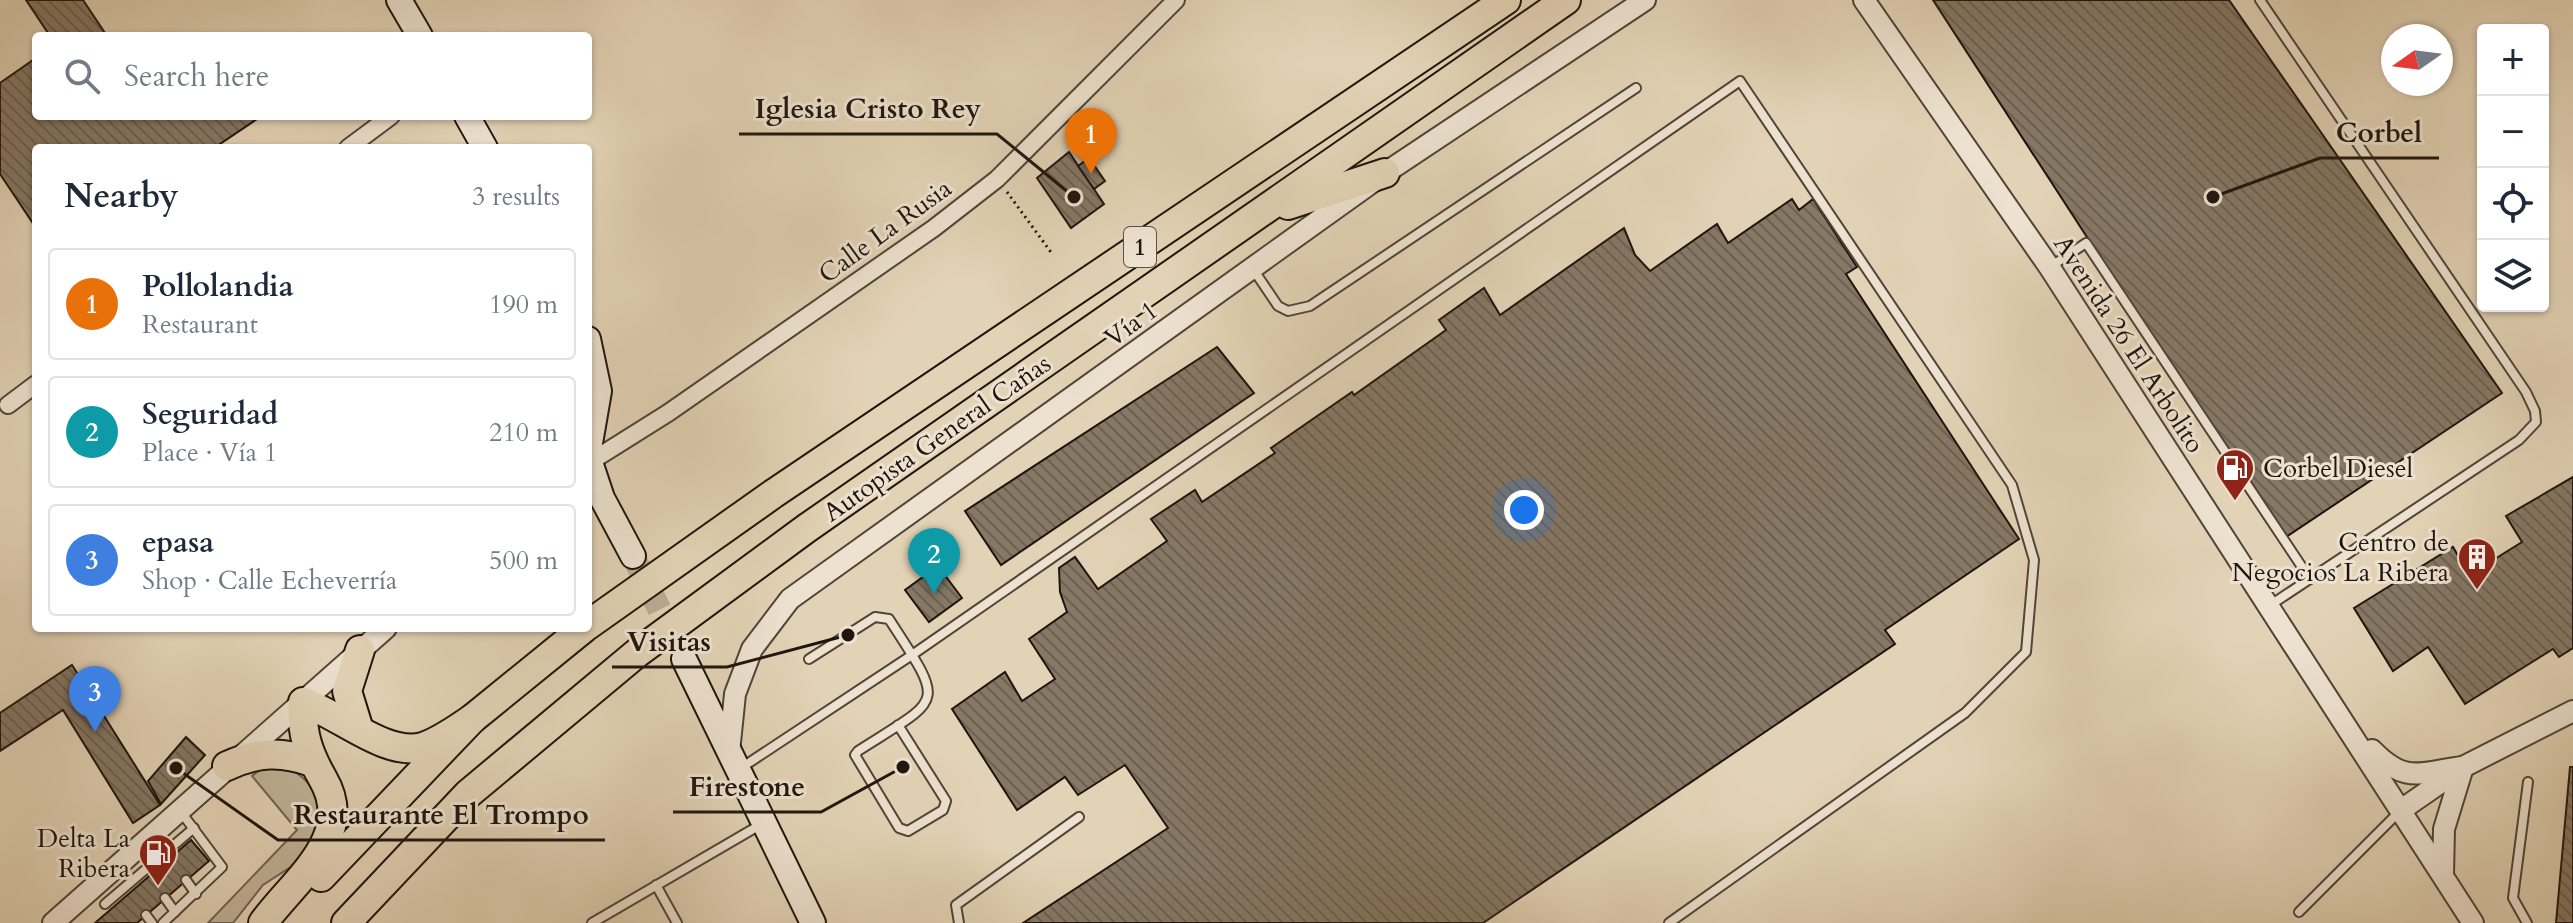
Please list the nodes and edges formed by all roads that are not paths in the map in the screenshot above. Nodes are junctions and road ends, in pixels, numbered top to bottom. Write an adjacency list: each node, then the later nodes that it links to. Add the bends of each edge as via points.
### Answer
1 (399, 0): 8 (main road)
2 (1176, 0): 22 (street, Calle La Rusia, via 997,179 858,281)
3 (1506, 0): 27 (highway, Autopista General Cañas / 1, via 773,494)
4 (1566, 0): 15 (highway, Autopista General Cañas / 1)
5 (1645, 0): 14 (street, Vía 1)
6 (1864, 0): 17 (street, Avenida 26 El Arbolito)
7 (2260, 0): 25 (lane, via 2535,411 2532,430 2519,440)
8 (418, 32)
9 (1636, 88): 16 (lane, via 1310,306 1288,311 1278,306)
10 (386, 120): 12 (street)
11 (469, 120): 13 (main road)
12 (353, 144)
13 (483, 144)
14 (1385, 173): 15 (highway); 16 (street, Vía 1)
15 (1260, 213): 62 (highway, Autopista General Cañas / 1, via 807,528 637,653 468,794)
16 (1253, 268): 40 (street, Vía 1, via 790,599 752,649 735,694)
17 (2050, 268): 25 (lane, via 2086,243); 26 (street, Avenida 26 El Arbolito)
18 (592, 358): 21 (main road, via 599,391)
19 (32, 387): 20 (street)
20 (8, 405)
21 (592, 432)
22 (592, 461)
23 (592, 471): 24 (main road)
24 (633, 556)
25 (2310, 579): 26 (lane)
26 (2268, 606): 28 (street, Avenida 26 El Arbolito)
27 (592, 623)
28 (2283, 629): 43 (street, via 2313,658 2373,751 2391,768 2413,777); 45 (street, Avenida 26 El Arbolito)
29 (381, 632): 31 (street)
30 (580, 632): 37 (highway, Autopista General Cañas / 1)
31 (360, 650): 35 (street); 39 (highway, via 347,691)
32 (912, 655): 34 (lane, via 889,619 875,617); 38 (lane, via 929,682 929,698 923,710); 40 (lane); 67 (lane, via 1740,81 2012,485 2034,560 2033,575 2026,652 1965,713)
33 (684, 659): 40 (main road)
34 (809, 659)
35 (303, 702): 39 (highway); 41 (highway, via 301,726); 42 (street)
36 (2573, 711): 43 (street)
37 (472, 719): 39 (highway, via 420,748 398,748); 61 (highway, Autopista General Cañas / 1)
38 (898, 725): 38 (lane, via 855,755 899,828 908,831 943,810 946,801)
39 (359, 730)
40 (734, 761): 48 (main road)
41 (312, 762): 42 (highway, via 267,753); 60 (highway, via 332,798 331,829 312,866)
42 (227, 766): 46 (street)
43 (2463, 767): 45 (street); 50 (street, via 2444,829)
44 (2528, 782): 69 (lane, via 2513,898)
45 (2401, 810): 50 (street, Avenida 26 El Arbolito); 57 (lane)
46 (181, 811): 49 (lane); 55 (street)
47 (1079, 817): 66 (lane, via 956,905)
48 (764, 822): 52 (lane); 65 (main road)
49 (194, 828): 53 (lane, via 222,867); 55 (lane, via 127,890)
50 (2444, 879): 68 (street, Avenida 26 El Arbolito)
51 (186, 880): 53 (lane)
52 (656, 885): 63 (lane); 64 (lane)
53 (196, 894): 56 (lane)
54 (165, 898): 56 (lane)
55 (103, 901): 58 (street)
56 (175, 912): 59 (lane)
57 (2299, 912)
58 (53, 923)
59 (163, 923)
60 (263, 923)
61 (280, 923)
62 (346, 923)
63 (592, 923)
64 (677, 923)
65 (813, 923)
66 (959, 923)
67 (1669, 923)
68 (2473, 923)
69 (2527, 923)

